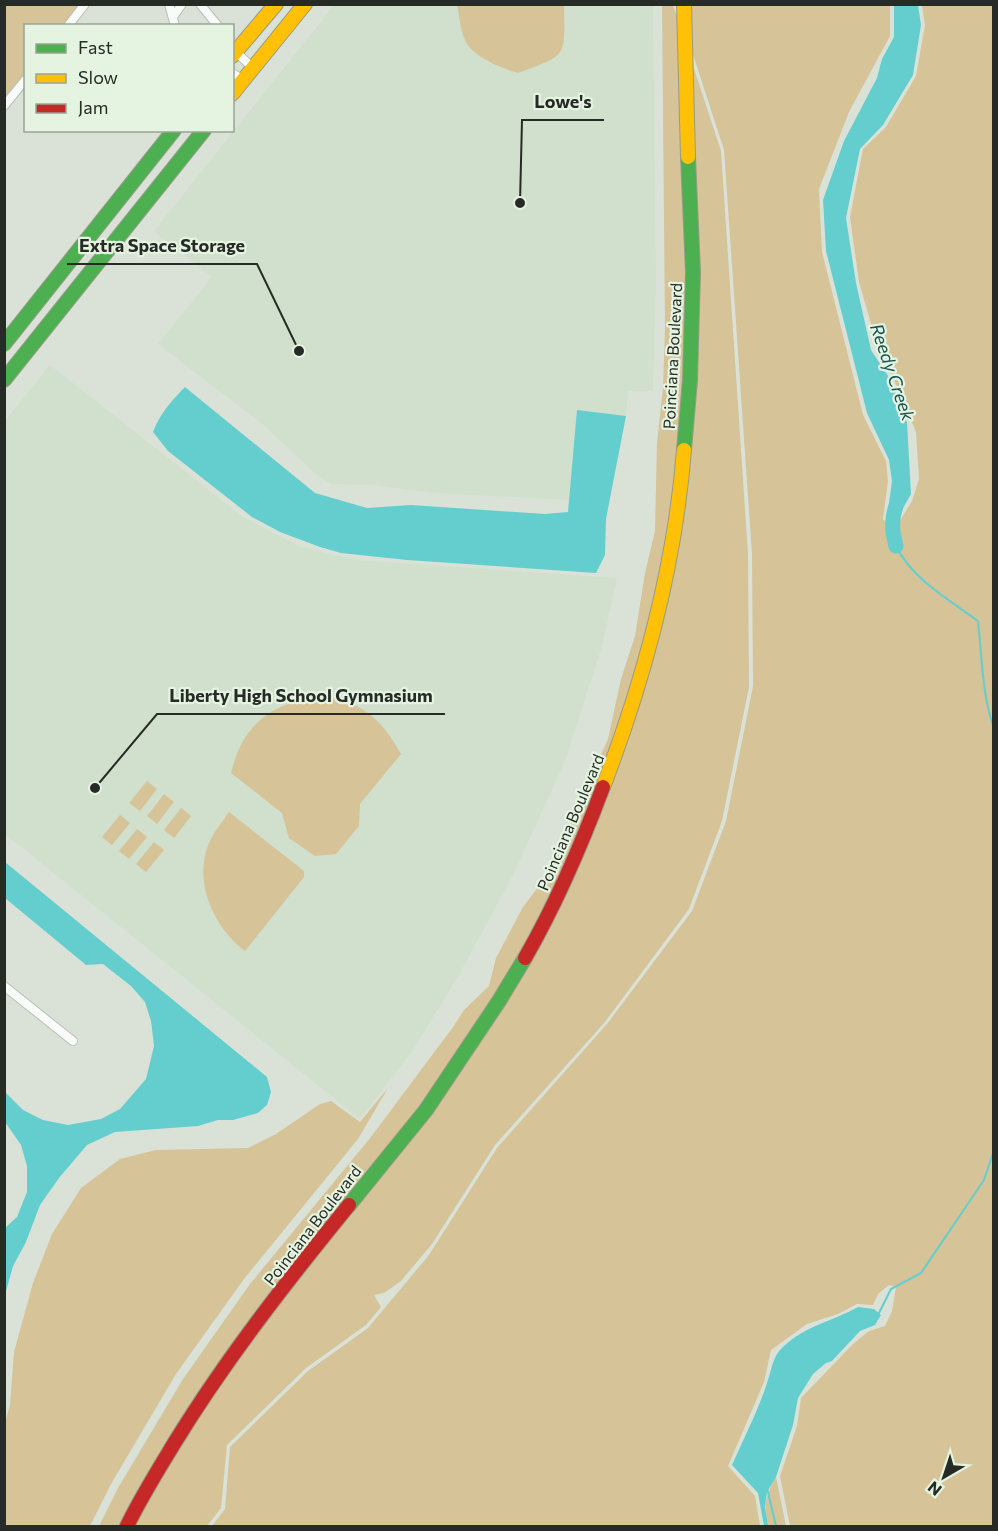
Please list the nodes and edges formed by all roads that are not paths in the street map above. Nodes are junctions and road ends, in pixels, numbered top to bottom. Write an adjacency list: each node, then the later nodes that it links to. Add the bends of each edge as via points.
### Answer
1 (85, 4): 9 (street)
2 (169, 4): 8 (street)
3 (182, 4): 8 (street)
4 (200, 4): 10 (street)
5 (276, 4): 11 (main road)
6 (305, 4): 13 (main road)
7 (684, 4): 23 (main road, Poinciana Boulevard, via 693,272 682,480 662,599 626,728 589,825 545,922 499,1001 426,1110 293,1274 205,1393)
8 (174, 21)
9 (70, 24)
10 (216, 24)
11 (234, 51)
12 (234, 53): 13 (street)
13 (253, 68): 14 (main road)
14 (238, 76)
15 (24, 82): 16 (street)
16 (4, 106)
17 (172, 132): 19 (main road)
18 (202, 132): 20 (main road)
19 (4, 344)
20 (4, 380)
21 (4, 986): 22 (street)
22 (73, 1041)
23 (127, 1527)

